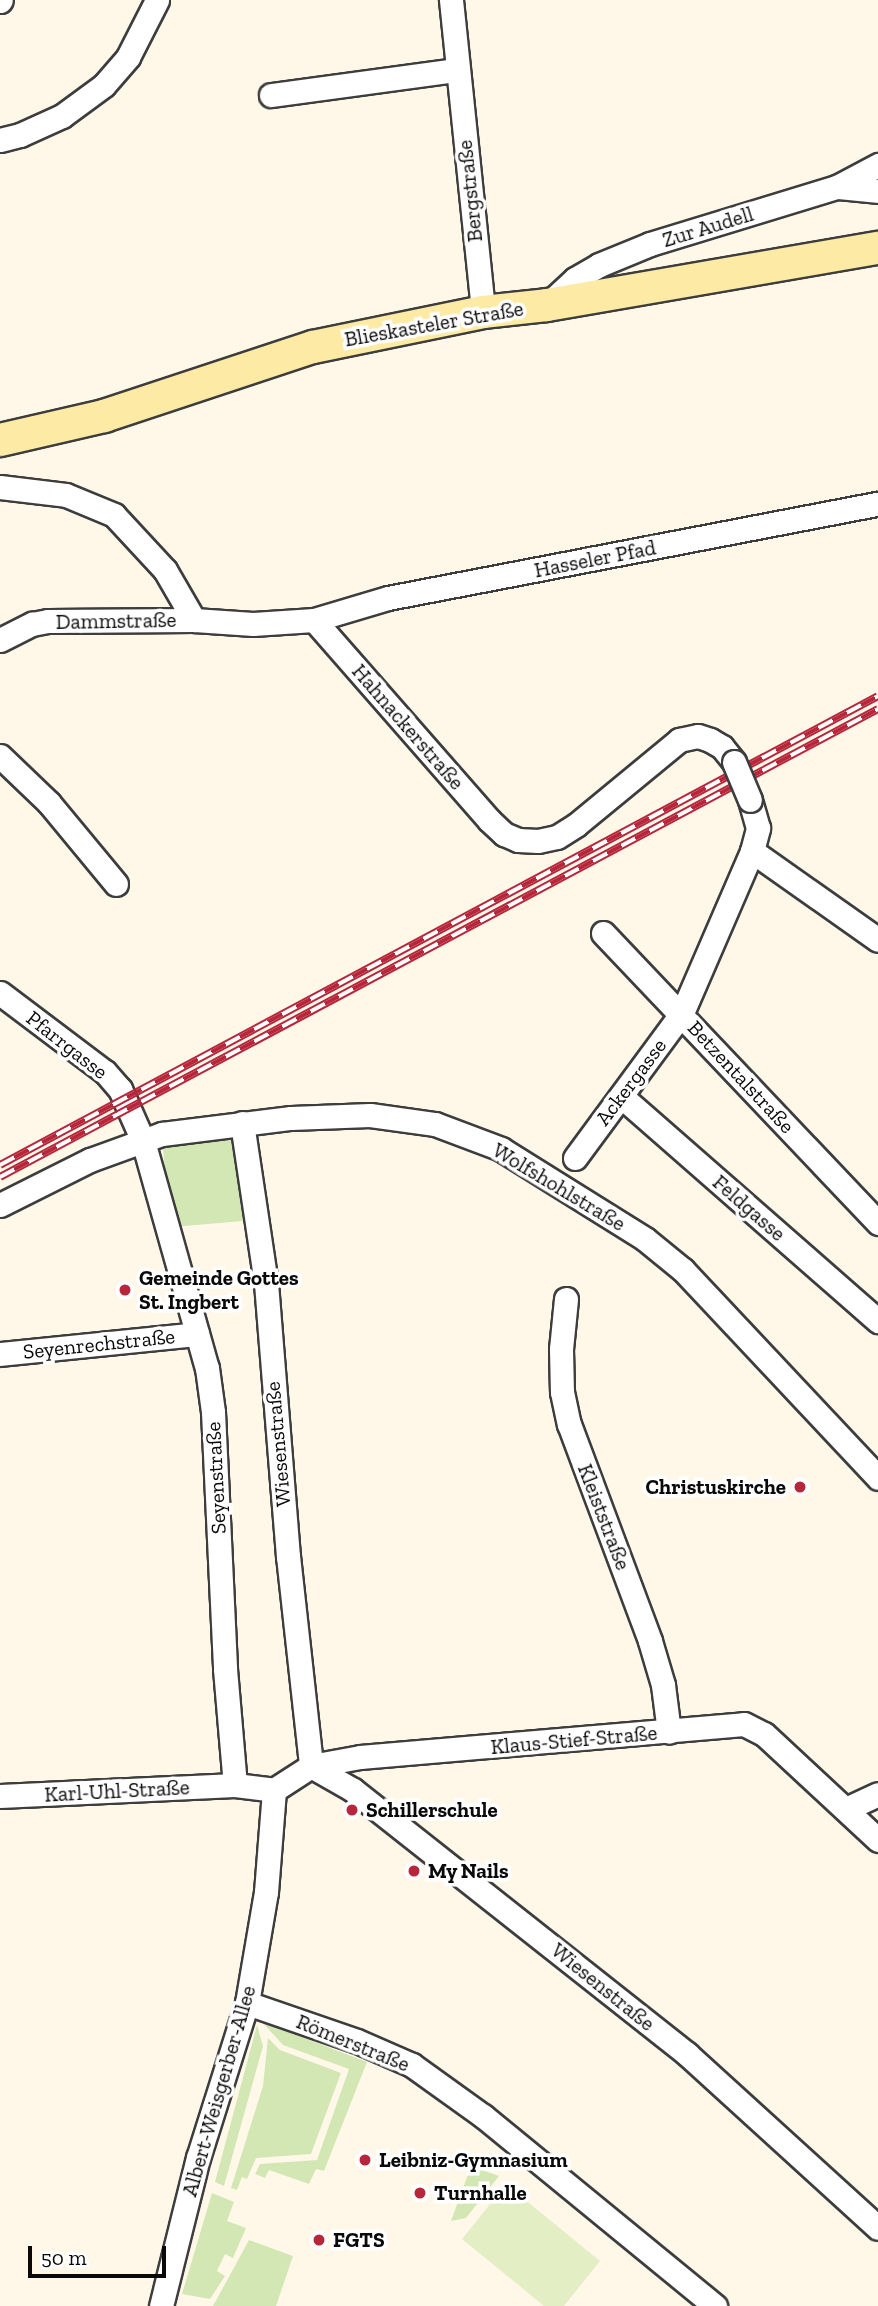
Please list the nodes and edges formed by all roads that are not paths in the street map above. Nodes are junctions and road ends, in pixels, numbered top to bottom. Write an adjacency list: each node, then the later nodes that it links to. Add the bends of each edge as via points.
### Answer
1 (157, 0): 5 (street, via 128,57 104,85 62,116)
2 (451, 0): 3 (street, Bergstraße)
3 (456, 70): 4 (street); 11 (street, Bergstraße)
4 (271, 95)
5 (10, 138)
6 (878, 166): 7 (street, Zur Audell)
7 (837, 187): 8 (street); 10 (street, Zur Audell, via 649,244 575,279)
8 (878, 191)
9 (878, 248): 10 (main road, Blieskasteler Straße)
10 (547, 305): 11 (main road, Blieskasteler Straße)
11 (484, 312): 12 (main road, Blieskasteler Straße, via 313,347 104,416)
12 (0, 440)
13 (0, 487): 15 (street, via 66,495 114,515 165,570)
14 (878, 504): 16 (street, Hasseler Pfad, via 388,598)
15 (194, 620): 16 (street, via 253,624); 17 (street, Dammstraße, via 48,621)
16 (314, 620): 19 (street, Hahnackerstraße, bridge, via 504,834 518,840 557,837 678,740 698,736 722,747 734,762 758,828)
17 (0, 640)
18 (0, 756): 20 (street, via 49,803)
19 (752, 851): 22 (street); 24 (street, Ackergasse)
20 (116, 884)
21 (603, 933): 24 (street, Betzentalstraße)
22 (878, 940)
23 (0, 993): 27 (street, Pfarrgasse, via 105,1072 120,1089)
24 (682, 1013): 25 (street, Ackergasse); 30 (street, Betzentalstraße)
25 (621, 1096): 28 (street, Ackergasse); 32 (street, Feldgasse)
26 (242, 1123): 27 (street, Wolfshohlstraße, via 162,1134); 35 (street, Wolfshohlstraße, via 402,1117 466,1134 523,1162 613,1217 683,1270); 37 (street, Wiesenstraße, via 266,1283)
27 (144, 1141): 29 (street, Wolfshohlstraße, via 90,1160); 33 (street, Seyenstraße)
28 (575, 1158)
29 (0, 1205)
30 (878, 1223)
31 (566, 1299): 36 (street, Kleiststraße, via 562,1392 569,1424 650,1641 663,1685)
32 (878, 1321)
33 (197, 1334): 34 (street, Seyenrechstraße); 38 (street, Seyenstraße, via 213,1412)
34 (0, 1354)
35 (878, 1478)
36 (669, 1732): 37 (street, Klaus-Stief-Straße, via 360,1757); 42 (street, Klaus-Stief-Straße, via 744,1724 764,1734)
37 (311, 1766): 39 (street); 45 (street, Wiesenstraße, via 353,1790 687,2054)
38 (235, 1785): 39 (street); 41 (street, Karl-Uhl-Straße)
39 (274, 1790): 44 (street, Albert-Weisgerber-Allee, via 266,1892)
40 (878, 1794): 42 (street)
41 (0, 1796)
42 (846, 1810): 43 (street, Klaus-Stief-Straße)
43 (878, 1840)
44 (247, 2003): 46 (street, Albert-Weisgerber-Allee, via 198,2158); 47 (street, Römerstraße, via 412,2065 483,2116)
45 (878, 2228)
46 (161, 2306)
47 (715, 2306)

